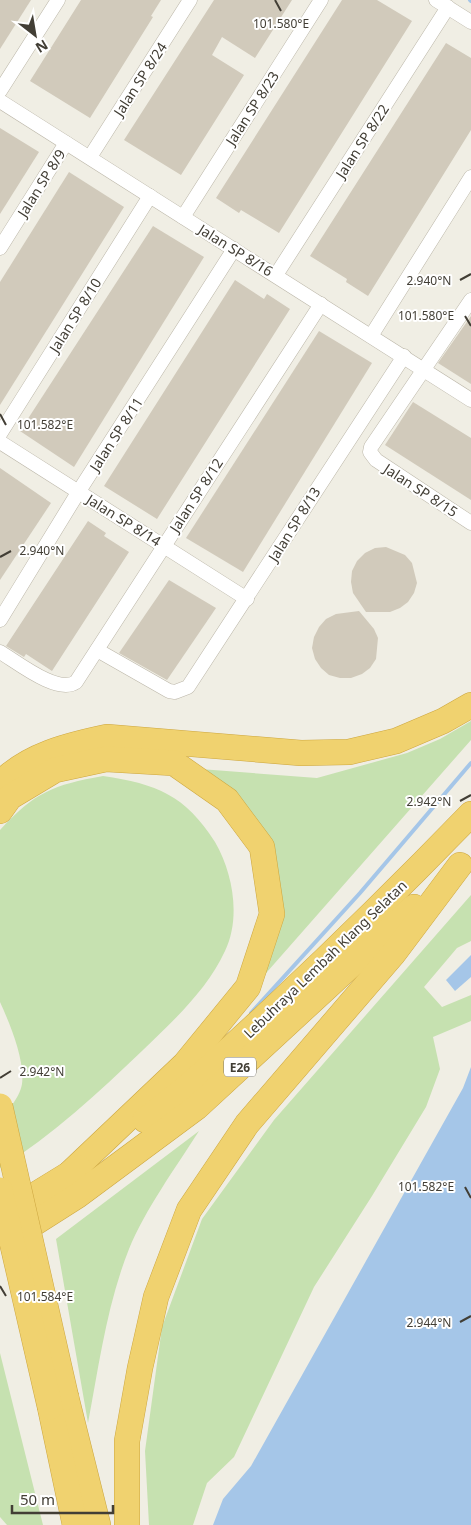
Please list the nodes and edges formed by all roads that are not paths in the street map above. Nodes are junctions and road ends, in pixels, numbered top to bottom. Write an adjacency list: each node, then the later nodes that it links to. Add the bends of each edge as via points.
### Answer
1 (58, 0): 6 (street)
2 (190, 0): 9 (street, Jalan SP 8/24)
3 (321, 0): 12 (street, Jalan SP 8/23)
4 (442, 4): 5 (street); 15 (street, Jalan SP 8/22)
5 (471, 22)
6 (0, 91)
7 (0, 101): 8 (street, Jalan SP 8/16)
8 (66, 143): 9 (street, Jalan SP 8/16); 13 (street, Jalan SP 8/9)
9 (90, 157): 11 (street, Jalan SP 8/16)
10 (471, 177): 18 (street)
11 (150, 196): 12 (street, Jalan SP 8/16); 22 (street, Jalan SP 8/10)
12 (183, 216): 14 (street, Jalan SP 8/16)
13 (0, 248)
14 (234, 249): 15 (street, Jalan SP 8/16); 24 (street, Jalan SP 8/11)
15 (276, 275): 17 (street, Jalan SP 8/16)
16 (471, 300): 20 (street)
17 (321, 304): 18 (street, Jalan SP 8/16); 26 (street, Jalan SP 8/12)
18 (371, 336): 19 (street, Jalan SP 8/16)
19 (404, 356): 20 (street, Jalan SP 8/16); 27 (street, Jalan SP 8/13)
20 (425, 371): 21 (street, Jalan SP 8/16); 25 (street, Jalan SP 8/15, via 371,447 371,456)
21 (471, 400)
22 (0, 434)
23 (0, 442): 24 (street, Jalan SP 8/14)
24 (79, 492): 26 (street, Jalan SP 8/14); 28 (street, Jalan SP 8/11)
25 (471, 523)
26 (163, 545): 27 (street, Jalan SP 8/14); 29 (street, Jalan SP 8/12)
27 (247, 599): 29 (street, Jalan SP 8/13, via 195,680 183,690 169,691)
28 (0, 620)
29 (97, 650): 30 (street, Jalan SP 8/12, via 71,685 52,683)
30 (0, 652)
31 (471, 705): 32 (highway, via 396,741 349,752 301,754 106,737 78,743 30,761)
32 (0, 784)
33 (0, 811): 37 (highway, via 10,797 55,770 106,760 174,764 227,800 262,847 272,914 248,987 185,1064)
34 (471, 814): 37 (highway, Lebuhraya Lembah Klang Selatan / E26, via 400,887 185,1091)
35 (465, 858): 40 (highway, Lebuhraya Lembah Klang Selatan / E26, via 197,1107 77,1196); 44 (highway, via 394,953 247,1124 189,1210 156,1297 140,1368 127,1441)
36 (0, 1106): 41 (highway, bridge)
37 (66, 1177): 39 (highway, Lebuhraya Lembah Klang Selatan / E26)
38 (0, 1190): 41 (highway, bridge)
39 (0, 1217)
40 (0, 1245)
41 (58, 1402): 42 (highway); 43 (highway)
42 (75, 1525)
43 (98, 1525)
44 (127, 1525)

